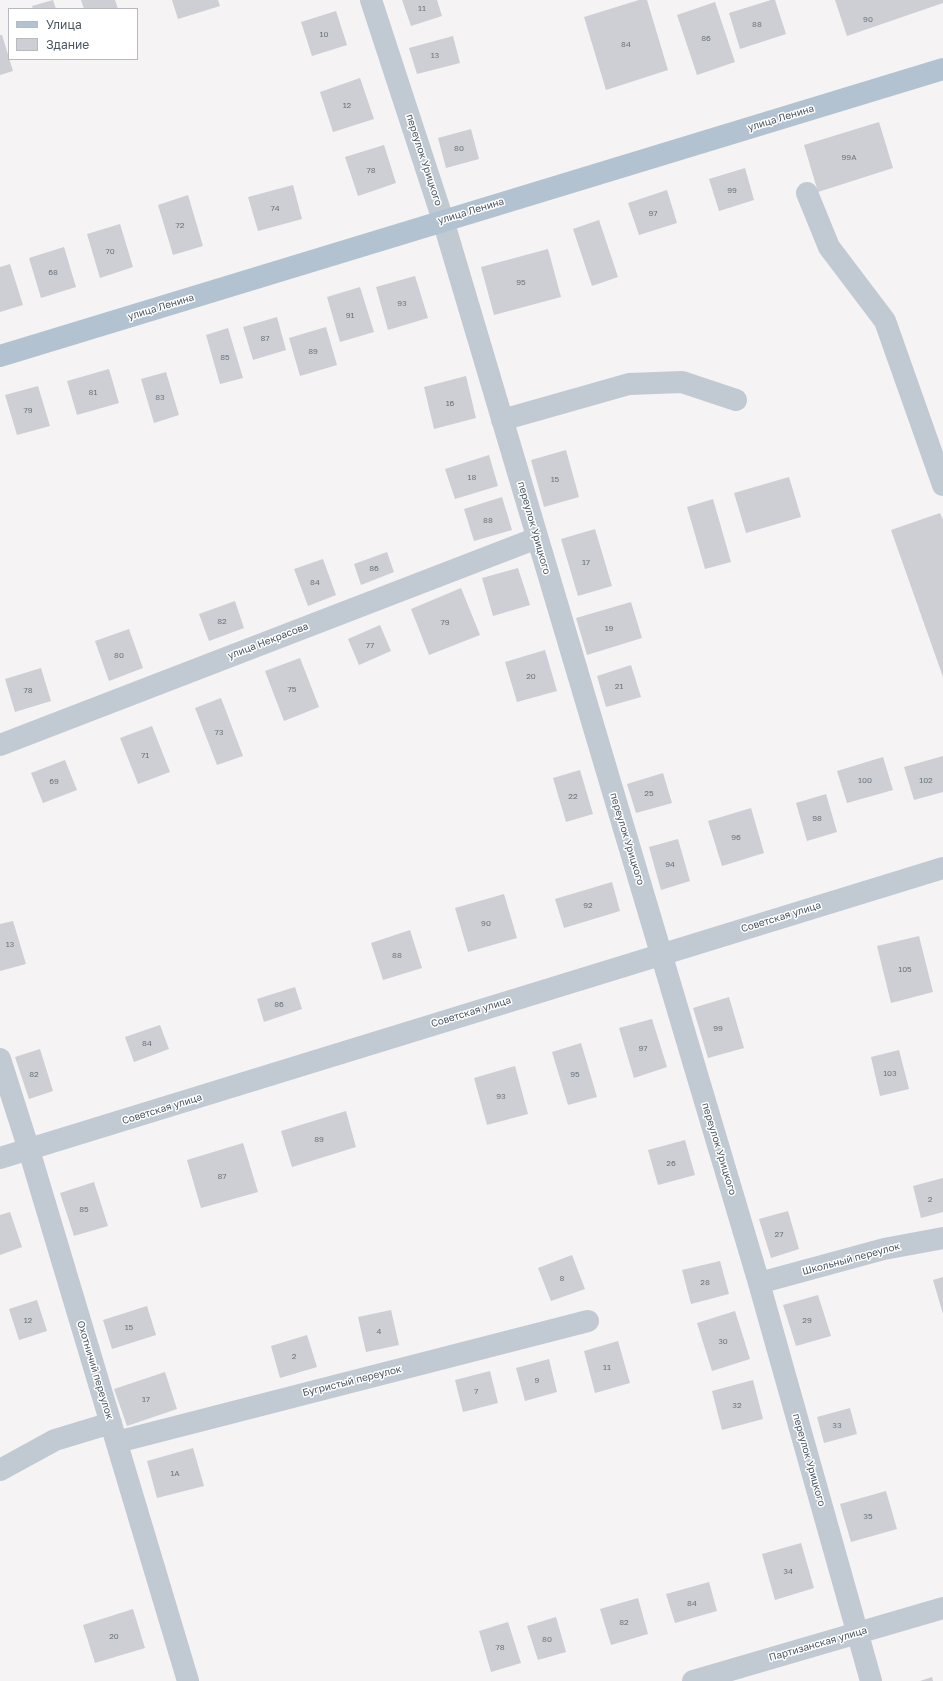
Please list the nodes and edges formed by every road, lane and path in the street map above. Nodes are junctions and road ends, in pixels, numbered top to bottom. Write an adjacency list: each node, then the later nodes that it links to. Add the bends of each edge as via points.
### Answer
1 (371, 0): 4 (street, переулок Урицкого)
2 (943, 69): 4 (main road, улица Ленина)
3 (807, 193): 8 (street, via 828,247 885,321)
4 (443, 220): 5 (main road, улица Ленина); 7 (street, переулок Урицкого)
5 (0, 356)
6 (736, 400): 7 (street, via 682,382 629,384)
7 (502, 420): 9 (street, переулок Урицкого)
8 (943, 485)
9 (537, 538): 10 (street, улица Некрасова); 12 (street, переулок Урицкого)
10 (0, 745)
11 (943, 868): 12 (street, Советская улица)
12 (661, 953): 14 (street, Советская улица); 17 (street, переулок Урицкого)
13 (0, 1059): 14 (street, Охотничий переулок)
14 (29, 1150): 15 (street, Советская улица); 19 (street, Охотничий переулок)
15 (0, 1158)
16 (943, 1238): 17 (street, Школьный переулок, via 884,1249)
17 (759, 1283): 22 (street, переулок Урицкого)
18 (588, 1321): 19 (street, Бугристый переулок)
19 (114, 1433): 20 (street, Бугристый переулок, via 55,1440); 23 (street, Охотничий переулок)
20 (0, 1470)
21 (943, 1608): 22 (street, Партизанская улица)
22 (858, 1632): 24 (street, Партизанская улица); 25 (street, переулок Урицкого)
23 (188, 1681)
24 (693, 1681)
25 (871, 1681)

